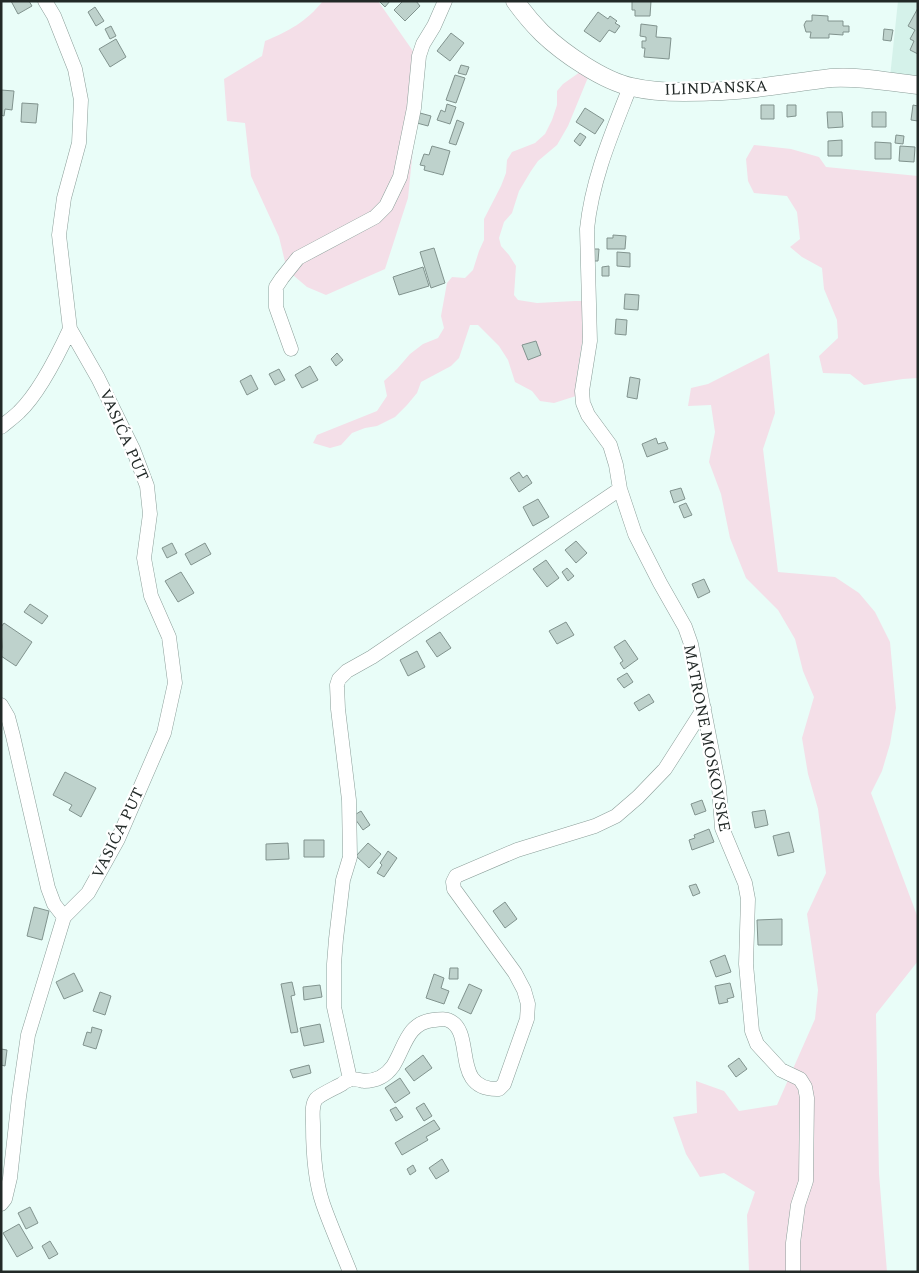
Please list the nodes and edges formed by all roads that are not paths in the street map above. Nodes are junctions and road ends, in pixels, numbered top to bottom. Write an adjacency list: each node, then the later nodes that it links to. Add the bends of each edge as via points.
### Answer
1 (45, 1): 6 (street, VASIĆA PUT, via 75,69 81,100 79,143 64,198 59,235)
2 (445, 1): 7 (street, via 419,56 414,108 400,177 386,206 375,217 298,258 276,287 276,307)
3 (515, 1): 5 (street, ILINDANSKA, via 542,33 566,53 593,72)
4 (918, 85): 5 (street, ILINDANSKA, via 832,78 713,92)
5 (630, 87): 9 (street, MATRONE MOSKOVSKE, via 603,155 588,220 590,341 582,391 588,415 610,445)
6 (70, 329): 8 (street, via 31,398); 12 (street, VASIĆA PUT, via 133,449 147,486 150,514 144,558 151,596 169,637 175,683 164,734 118,840 88,893)
7 (291, 349)
8 (1, 427)
9 (620, 489): 11 (street, MATRONE MOSKOVSKE, via 635,534 685,627); 13 (street, via 347,671 336,685 350,800 350,857 343,880 336,939 334,1006)
10 (1, 705): 12 (street, via 13,736 48,888)
11 (704, 708): 13 (street, via 664,770 616,816 595,826 517,850 456,876 452,882 515,972 528,1004 527,1018 504,1084 490,1089 472,1078 458,1027 443,1019 418,1024 387,1074 366,1081); 16 (street, MATRONE MOSKOVSKE, via 719,787 722,828 745,883 748,899 746,964 752,1032 758,1044 781,1070 800,1080 807,1098 806,1181 798,1205)
12 (64, 917): 14 (street, VASIĆA PUT, via 28,1035 10,1178)
13 (350, 1079): 15 (street, via 317,1099 313,1105 313,1151 323,1203)
14 (1, 1204)
15 (350, 1272)
16 (793, 1272)

